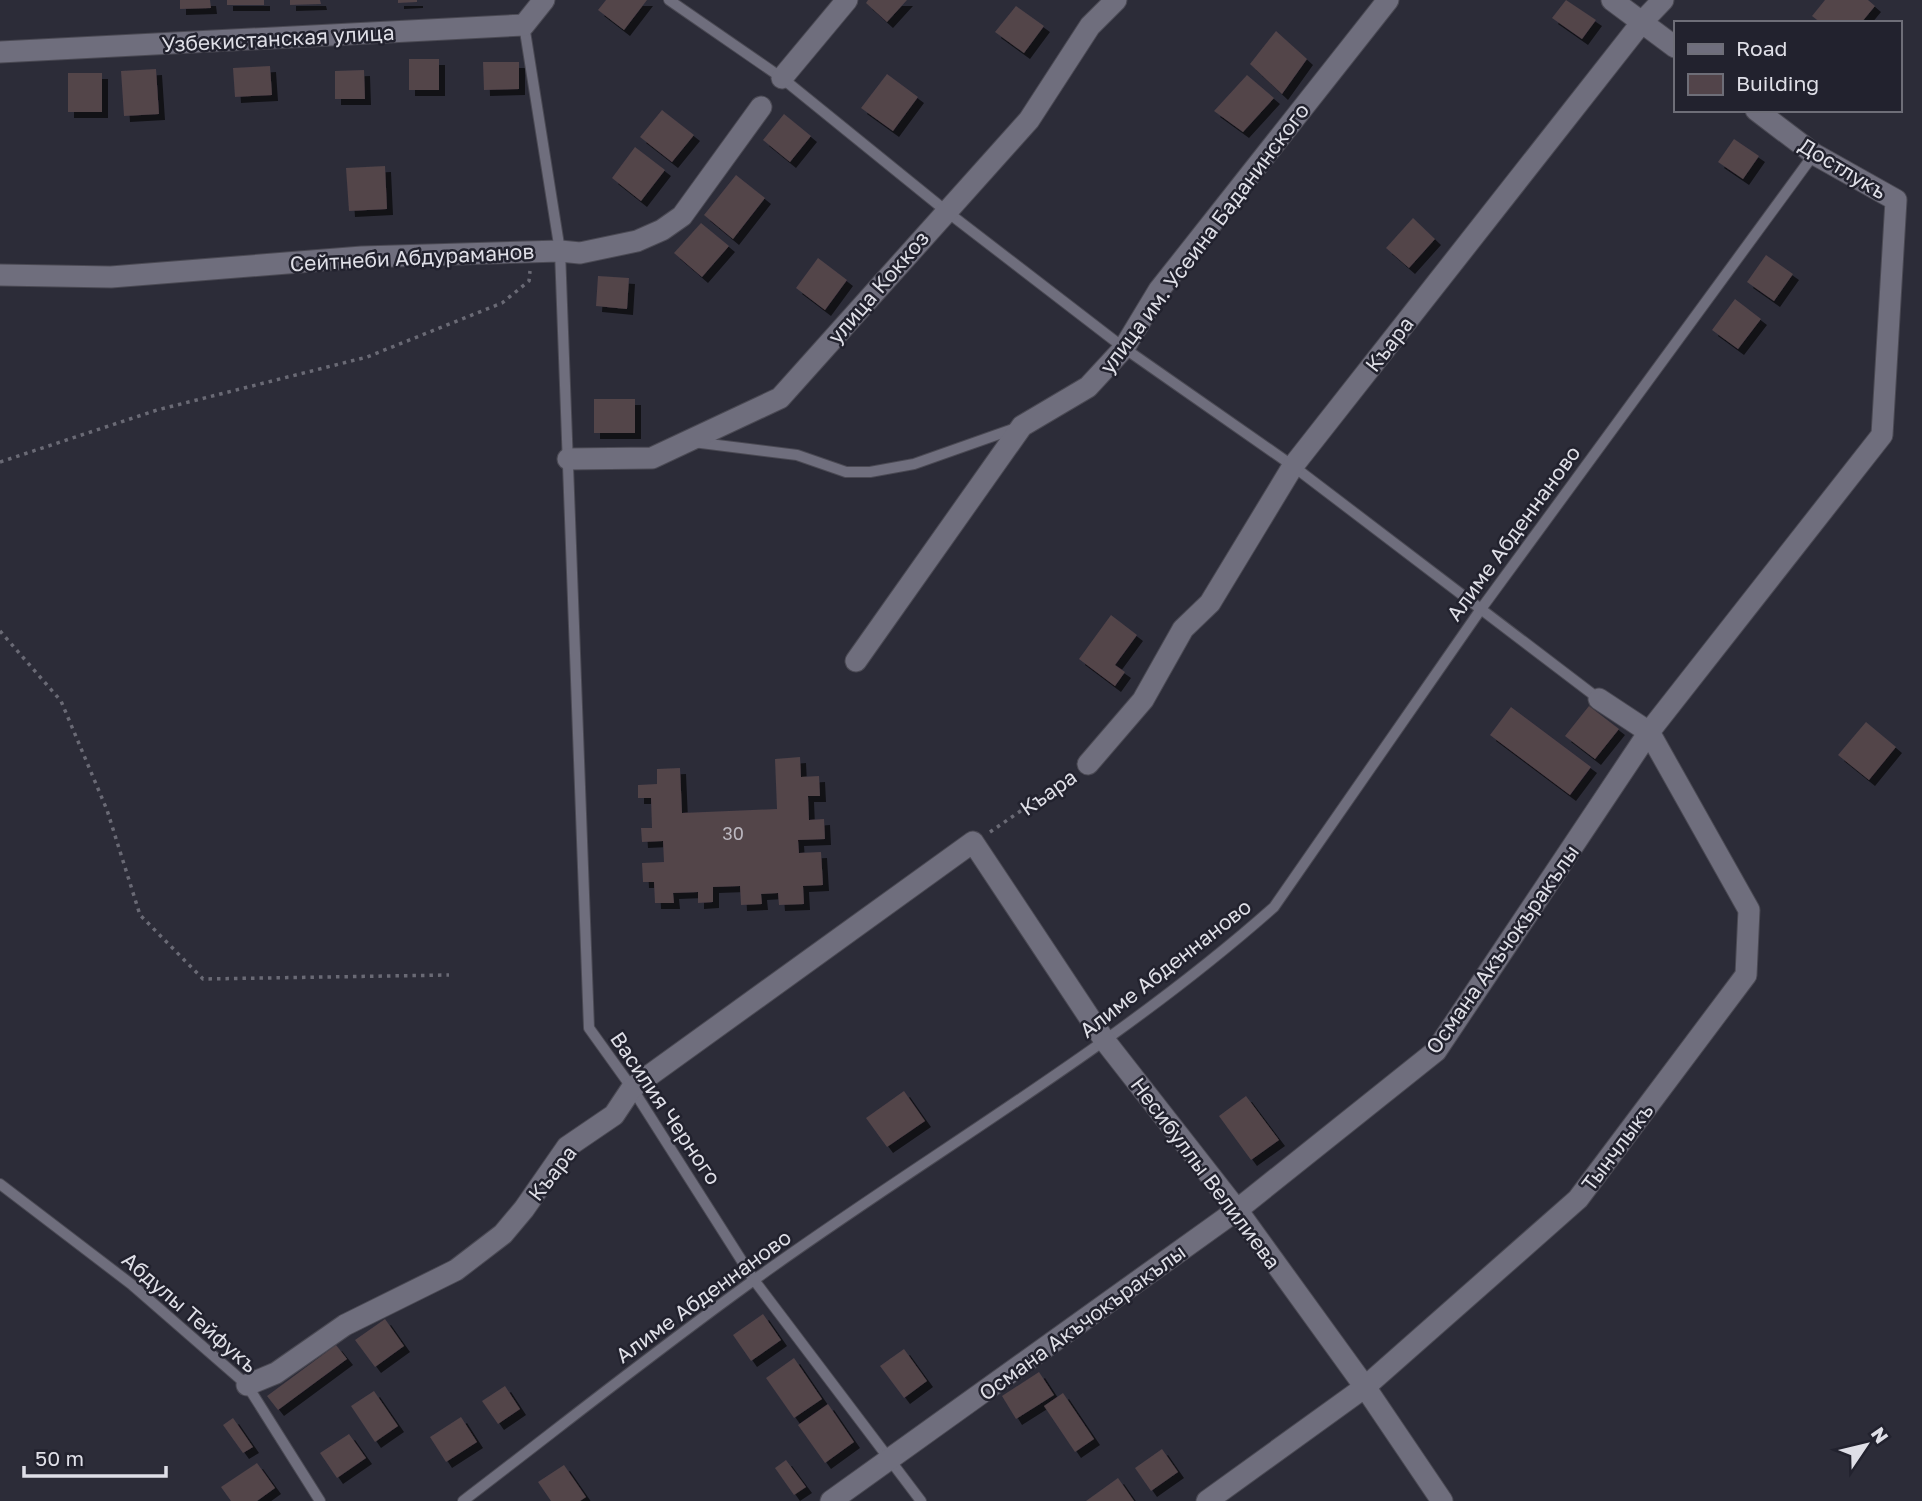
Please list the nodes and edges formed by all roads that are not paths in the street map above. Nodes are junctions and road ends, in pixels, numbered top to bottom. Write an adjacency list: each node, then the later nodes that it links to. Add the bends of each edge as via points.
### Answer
1 (544, 0): 9 (street)
2 (669, 0): 12 (lane)
3 (847, 0): 12 (street)
4 (1116, 0): 17 (street, улица Коккоз, via 1090,26 1029,120)
5 (1388, 0): 20 (street, улица им. Усеина Баданинского, via 1158,290)
6 (1612, 0): 8 (street)
7 (1663, 0): 8 (street, Къара)
8 (1642, 22): 10 (street); 24 (street, Къара)
9 (524, 25): 11 (street, Узбекистанская улица); 18 (lane, Василия Черного)
10 (1674, 46)
11 (0, 52)
12 (782, 78): 17 (lane)
13 (761, 107): 18 (street, Сейтнеби Абдураманов, via 682,216 637,241 580,253)
14 (1759, 112): 15 (street, Достлукъ)
15 (1814, 154): 16 (street, Достлукъ); 25 (lane, Алиме Абденнаново)
16 (1896, 200): 28 (street, Османа Акъчокъракълы, via 1882,435)
17 (946, 211): 20 (lane); 22 (street, улица Коккоз, via 780,398)
18 (560, 251): 19 (street, Сейтнеби Абдураманов, via 362,257 111,277); 23 (lane, Василия Черного)
19 (0, 275)
20 (1124, 348): 21 (street, улица им. Усеина Баданинского, via 1088,387); 24 (lane)
21 (1022, 426): 22 (lane, via 914,464 870,472 846,472 797,454); 26 (street, улица им. Усеина Баданинского)
22 (687, 442): 23 (street, улица Коккоз, via 652,458)
23 (568, 459): 32 (lane, Василия Черного, via 589,1028)
24 (1293, 467): 25 (lane); 29 (street, Къара, via 1210,603 1183,629 1143,699)
25 (1481, 609): 27 (lane); 31 (lane, Алиме Абденнаново, via 1274,907)
26 (856, 661)
27 (1599, 699): 28 (street, Тынчлыкъ)
28 (1649, 732): 34 (street, Османа Акъчокъракълы, via 1436,1051); 37 (street, Тынчлыкъ, via 1749,910 1746,975 1578,1199)
29 (1088, 764)
30 (973, 842): 31 (street, Несибуллы Велилиева); 32 (street, Къара)
31 (1105, 1041): 34 (street, Несибуллы Велилиева); 35 (lane, Алиме Абденнаново)
32 (632, 1088): 35 (lane, Василия Черного); 36 (street, Къара, via 614,1115 567,1147 503,1234 456,1270 345,1325 276,1373)
33 (0, 1184): 36 (lane, Абдулы Тейфукъ, via 131,1284)
34 (1237, 1210): 37 (street, Несибуллы Велилиева); 38 (street, Османа Акъчокъракълы)
35 (754, 1280): 38 (lane, Василия Черного); 40 (lane, Алиме Абденнаново)
36 (247, 1385): 39 (lane, Абдулы Тейфукъ)
37 (1365, 1387): 43 (street, Тынчлыкъ); 44 (street, Несибуллы Велилиева)
38 (888, 1460): 41 (street, Османа Акъчокъракълы); 42 (lane, Василия Черного)
39 (320, 1501)
40 (463, 1501)
41 (831, 1501)
42 (921, 1501)
43 (1207, 1501)
44 (1443, 1501)

